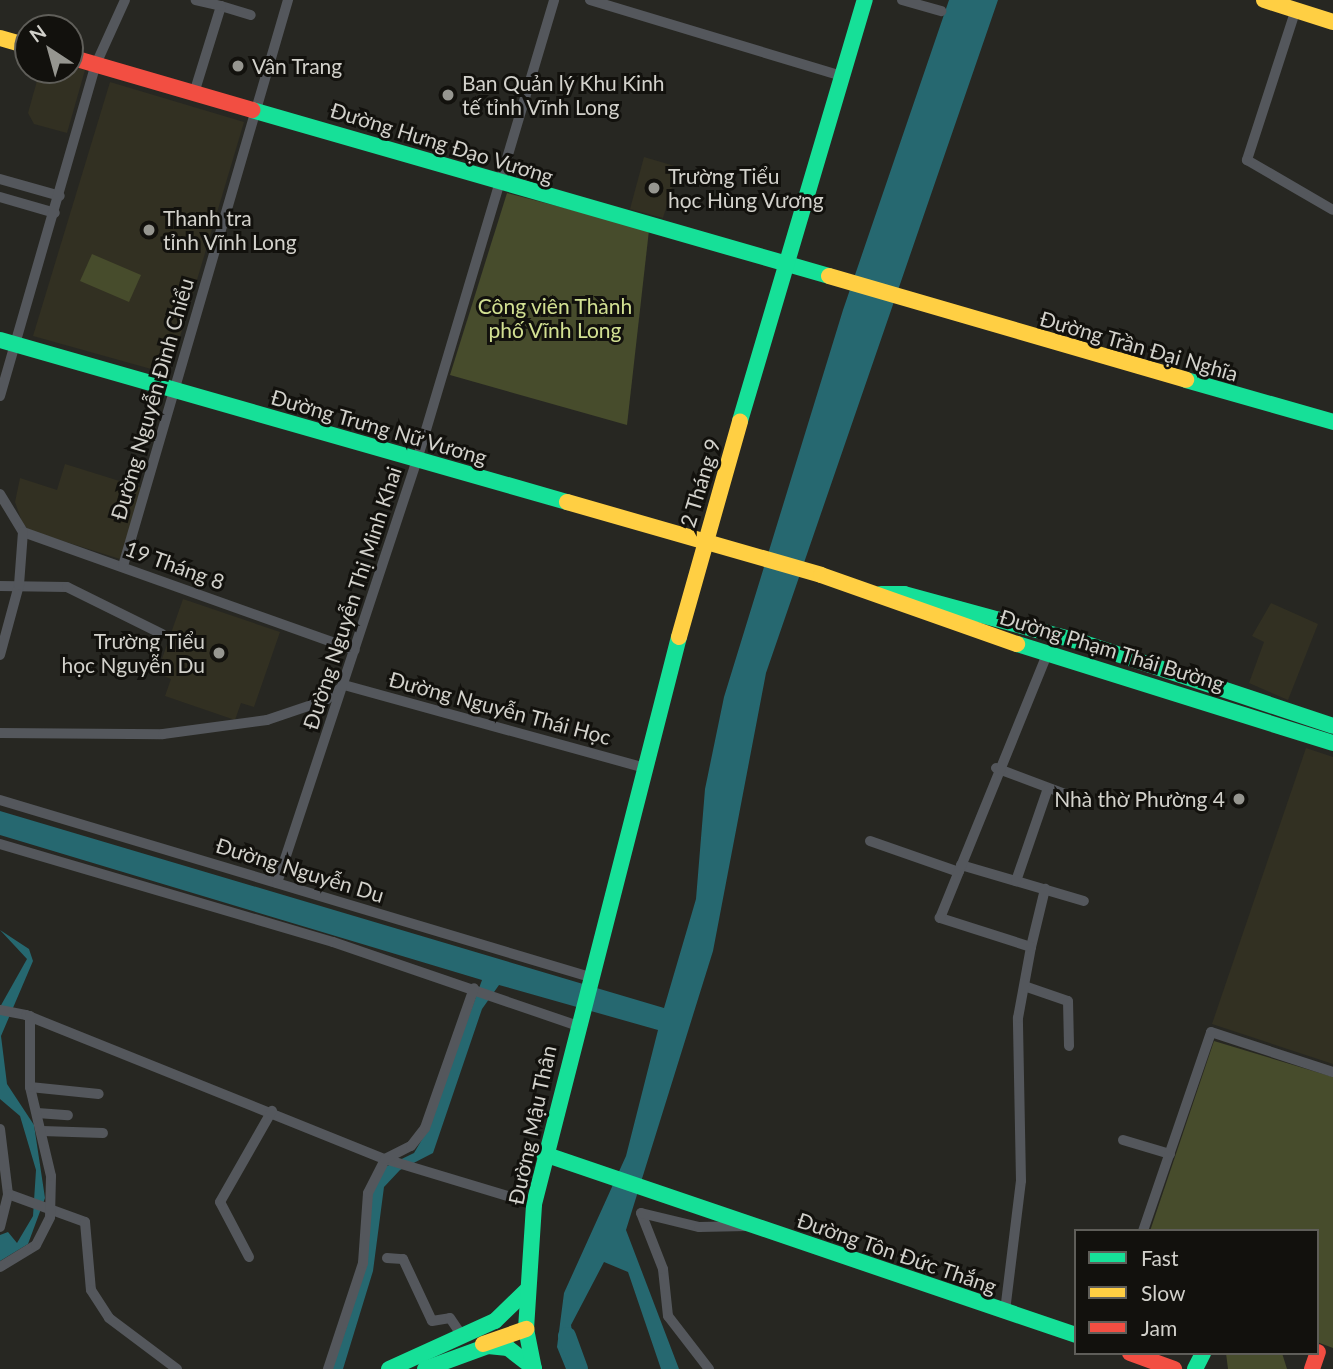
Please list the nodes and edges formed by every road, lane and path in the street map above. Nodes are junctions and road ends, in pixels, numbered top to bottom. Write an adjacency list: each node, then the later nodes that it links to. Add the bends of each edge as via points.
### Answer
1 (125, 0): 15 (street)
2 (196, 0): 9 (street)
3 (288, 0): 18 (street, Đường Nguyễn Đình Chiểu)
4 (554, 0): 20 (street, Đường Nguyễn Thị Minh Khai)
5 (590, 0): 16 (street)
6 (864, 0): 16 (main road, 2 Tháng 9)
7 (902, 0): 11 (street)
8 (1264, 0): 10 (main road)
9 (221, 6): 12 (street); 17 (street)
10 (1296, 9): 13 (main road); 23 (street, via 1247,160)
11 (941, 11)
12 (251, 15)
13 (1333, 22)
14 (84, 61): 15 (main road, Đường Hưng Đạo Vương)
15 (96, 64): 17 (main road, Đường Hưng Đạo Vương); 21 (street)
16 (842, 76): 25 (main road, 2 Tháng 9)
17 (195, 90): 18 (main road, Đường Hưng Đạo Vương)
18 (257, 108): 20 (main road, Đường Hưng Đạo Vương); 28 (street, Đường Nguyễn Đình Chiểu)
19 (0, 179): 21 (street)
20 (498, 184): 25 (main road, Đường Hưng Đạo Vương); 31 (street, Đường Nguyễn Thị Minh Khai)
21 (60, 196): 24 (street)
22 (0, 197): 24 (street)
23 (1333, 210)
24 (55, 213): 27 (street)
25 (794, 265): 26 (main road, Đường Hưng Đạo Vương); 34 (main road, 2 Tháng 9)
26 (934, 309): 30 (main road, Đường Trần Đại Nghĩa)
27 (8, 343): 28 (main road, Đường Trưng Nữ Vương); 29 (street)
28 (175, 390): 31 (main road, Đường Trưng Nữ Vương); 35 (street, Đường Nguyễn Đình Chiểu)
29 (0, 396)
30 (1333, 422)
31 (417, 460): 34 (main road, Đường Trưng Nữ Vương); 41 (street, Đường Nguyễn Thị Minh Khai)
32 (0, 494): 33 (street)
33 (23, 531): 35 (street, 19 Tháng 8); 37 (street)
34 (704, 542): 36 (main road, Đường Trưng Nữ Vương); 47 (main road, 2 Tháng 9)
35 (124, 566): 41 (street, 19 Tháng 8)
36 (821, 575): 40 (main road, Đường Phạm Thái Bường, via 881,594 900,608)
37 (19, 585): 38 (street); 39 (street, via 67,587); 42 (street)
38 (0, 586)
39 (162, 634)
40 (1051, 643): 44 (main road, Đường Phạm Thái Bường); 46 (main road, Đường Phạm Thái Bường); 48 (street)
41 (355, 650): 43 (street, Đường Nguyễn Thị Minh Khai)
42 (0, 655)
43 (344, 685): 45 (street, via 326,700 241,724 163,734); 47 (street, Đường Nguyễn Thái Học); 56 (street, Đường Nguyễn Thị Minh Khai)
44 (1333, 726)
45 (0, 733)
46 (1333, 743)
47 (645, 768): 60 (main road, 2 Tháng 9)
48 (996, 768): 49 (street); 54 (street)
49 (1048, 788): 50 (street); 55 (street)
50 (1068, 795)
51 (0, 800): 56 (street, Đường Nguyễn Du)
52 (870, 841): 54 (street)
53 (0, 844): 62 (street)
54 (960, 869): 55 (street); 59 (street, via 940,918)
55 (1016, 881): 57 (street)
56 (277, 883): 60 (street, Đường Nguyễn Du)
57 (1045, 889): 58 (street); 59 (street)
58 (1084, 901)
59 (1031, 947): 61 (street)
60 (589, 979): 65 (main road, Đường Mậu Thân)
61 (1027, 987): 66 (street, via 1068,1001); 90 (street, via 1018,1018 1021,1181)
62 (474, 988): 65 (street); 79 (street, via 425,1128 411,1146)
63 (5, 1011): 64 (street)
64 (30, 1016): 68 (street); 70 (street)
65 (576, 1020): 77 (main road, Đường Mậu Thân)
66 (1069, 1046)
67 (1333, 1072): 78 (street, via 1211,1032)
68 (30, 1087): 69 (street); 71 (street)
69 (99, 1094)
70 (272, 1111): 79 (street); 86 (street, via 220,1202)
71 (37, 1113): 72 (street); 74 (street)
72 (68, 1115)
73 (0, 1129): 80 (street)
74 (42, 1131): 75 (street); 82 (street)
75 (103, 1133)
76 (1123, 1140): 78 (street)
77 (544, 1154): 81 (main road, Đường Mậu Thân); 83 (main road, Đường Tôn Đức Thắng)
78 (1170, 1154): 85 (street)
79 (387, 1160): 81 (street); 98 (street, via 368,1193 363,1263)
80 (12, 1195): 82 (street); 84 (street)
81 (534, 1204): 89 (main road, Đường Mậu Thân)
82 (48, 1207): 88 (street, via 36,1245); 96 (street, via 85,1222 91,1290 109,1318)
83 (750, 1225): 90 (main road, Đường Tôn Đức Thắng); 101 (street, via 699,1227 641,1213 663,1269 668,1316)
84 (0, 1227)
85 (1144, 1229)
86 (249, 1257)
87 (387, 1258): 94 (street, via 403,1259 432,1321 450,1318)
88 (0, 1267)
89 (530, 1287): 91 (main road); 92 (main road, Đường Mậu Thân)
90 (1005, 1311): 93 (main road, Đường Tôn Đức Thắng)
91 (498, 1318): 92 (main road); 94 (main road)
92 (526, 1329): 94 (main road); 97 (main road, Đường Mậu Thân)
93 (1074, 1334)
94 (470, 1338): 97 (main road, via 508,1348); 99 (main road); 100 (main road)
95 (1136, 1355): 102 (main road)
96 (170, 1367)
97 (534, 1368)
98 (328, 1369)
99 (390, 1369)
100 (425, 1369)
101 (709, 1369)
102 (1174, 1369)

